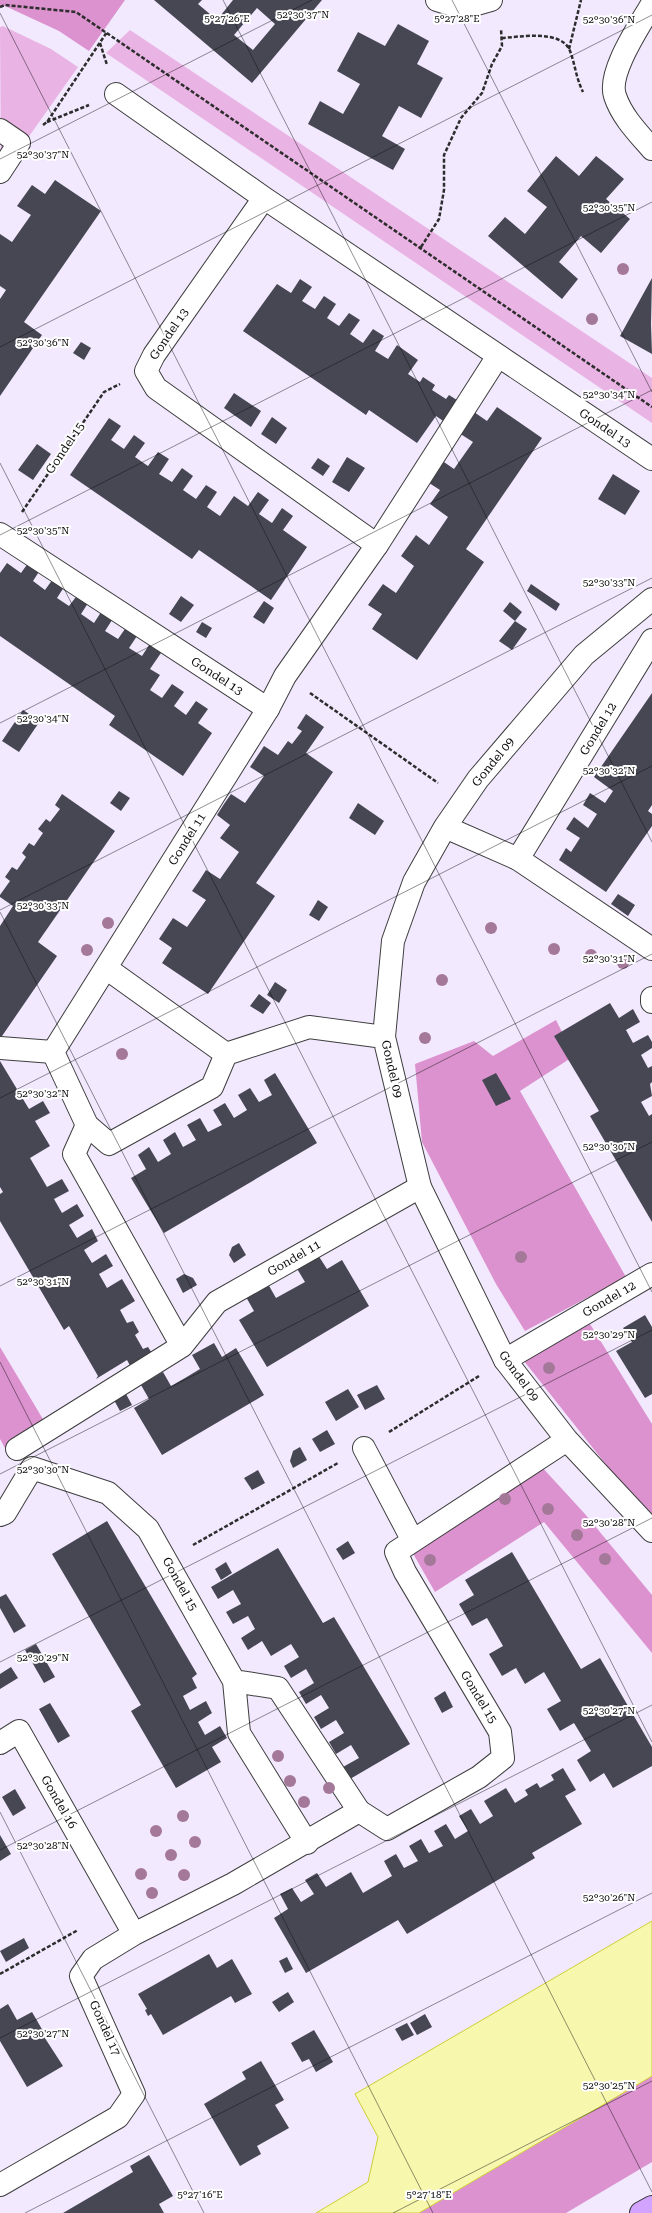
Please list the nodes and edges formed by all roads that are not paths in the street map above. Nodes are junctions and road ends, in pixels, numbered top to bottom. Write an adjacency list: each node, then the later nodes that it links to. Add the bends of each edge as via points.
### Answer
1 (437, 0): 2 (street, via 463,8)
2 (491, 0)
3 (652, 4): 6 (street, via 616,68 614,96 630,124)
4 (116, 94): 8 (street, Gondel 13)
5 (0, 130): 7 (street, via 19,144)
6 (652, 149)
7 (0, 172)
8 (264, 198): 9 (street, Gondel 13); 12 (street, Gondel 13, via 154,355 146,371 156,388)
9 (498, 356): 10 (street, Gondel 13); 12 (street)
10 (652, 459)
11 (2, 536): 15 (street, Gondel 13)
12 (377, 545): 15 (street, via 284,676)
13 (652, 599): 16 (street, Gondel 09, via 584,655 478,779)
14 (652, 640): 17 (street, Gondel 12)
15 (268, 709): 19 (street, Gondel 11)
16 (446, 827): 17 (street); 22 (street, Gondel 09, via 414,882 393,941)
17 (518, 859): 18 (street)
18 (652, 949)
19 (106, 968): 24 (street, Gondel 11); 25 (street)
20 (652, 998): 21 (street)
21 (652, 1002)
22 (384, 1037): 25 (street, via 309,1027); 27 (street, Gondel 09)
23 (0, 1048): 24 (street)
24 (53, 1052): 26 (street)
25 (226, 1054): 26 (street, via 212,1087 109,1144)
26 (87, 1125): 29 (street, via 74,1154)
27 (420, 1187): 29 (street, Gondel 11, via 217,1302); 30 (street, Gondel 09)
28 (652, 1274): 30 (street, Gondel 12)
29 (182, 1346): 33 (street, Gondel 11)
30 (505, 1360): 31 (street, Gondel 09)
31 (567, 1440): 35 (street, Gondel 09); 36 (street, Gondel 15)
32 (364, 1448): 36 (street)
33 (17, 1449)
34 (0, 1515): 37 (street, Gondel 15, via 5,1512 32,1468 108,1493 148,1529)
35 (652, 1531)
36 (413, 1541): 39 (street, Gondel 15, via 396,1552 405,1572 500,1732 503,1758 479,1777 387,1829)
37 (234, 1681): 39 (street, Gondel 15, via 278,1688); 40 (street, Gondel 15, via 239,1733)
38 (0, 1743): 41 (street, Gondel 16, via 19,1731)
39 (359, 1811): 40 (street)
40 (307, 1843): 41 (street, Gondel 17)
41 (134, 1934): 42 (street, Gondel 17, via 92,1959 82,1976 134,2094 118,2117)
42 (0, 2185)
43 (652, 2207): 44 (main road)
44 (641, 2213)

